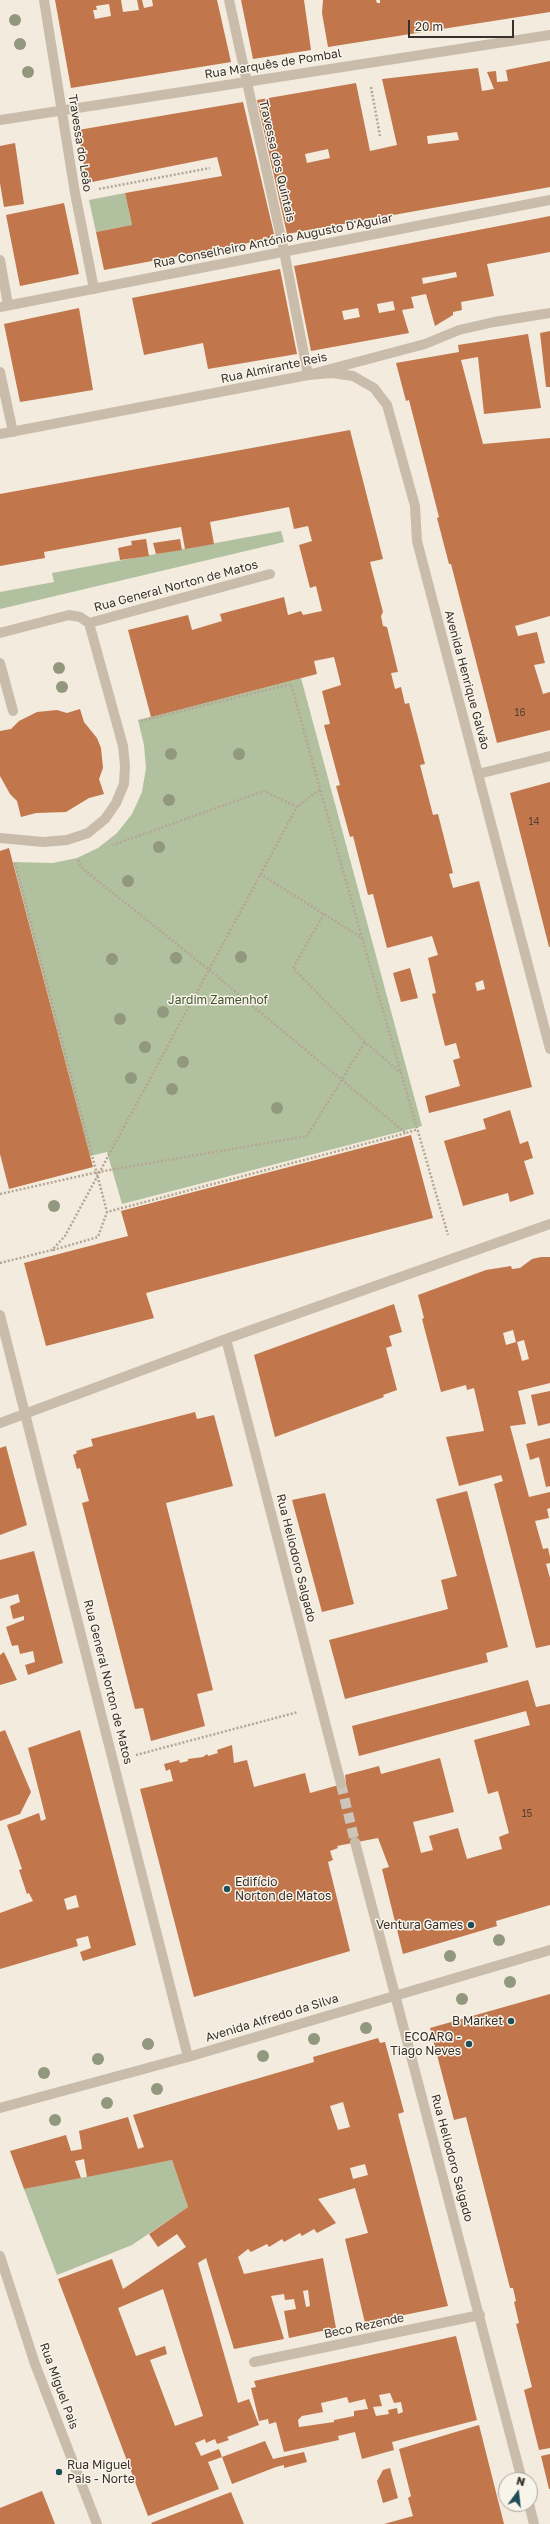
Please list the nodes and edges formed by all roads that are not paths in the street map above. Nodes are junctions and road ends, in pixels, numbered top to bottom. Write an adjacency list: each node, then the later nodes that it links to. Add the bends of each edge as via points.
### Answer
1 (44, 0): 5 (street, Travessa do Leão)
2 (229, 0): 4 (street, Travessa dos Quintais)
3 (550, 35): 4 (street, Rua Marquês de Pombal)
4 (245, 81): 5 (street, Rua Marquês de Pombal); 8 (street, Travessa dos Quintais)
5 (62, 111): 6 (street, Rua Marquês de Pombal); 10 (street, Travessa do Leão)
6 (0, 120)
7 (550, 200): 8 (street, Rua Conselheiro António Augusto D'Aguiar)
8 (284, 251): 10 (street, Rua Conselheiro António Augusto D'Aguiar); 14 (street, Travessa dos Quintais)
9 (0, 260): 11 (street)
10 (94, 289): 11 (street, Rua Conselheiro António Augusto D'Aguiar)
11 (4, 306)
12 (550, 313): 14 (street, Rua Almirante Reis, via 459,330 425,344)
13 (0, 372): 15 (street)
14 (308, 375): 15 (street, Rua Almirante Reis); 23 (street, Avenida Henrique Galvão, via 332,373 353,376 374,388 387,405 415,506 417,542)
15 (13, 432): 16 (street, Rua Almirante Reis)
16 (0, 434)
17 (270, 574): 18 (street, Rua General Norton de Matos)
18 (89, 623): 19 (street, Rua General Norton de Matos, via 80,617 69,616); 24 (street, Rua General Norton de Matos, via 119,726 125,766 124,784 116,804 105,819 88,833 67,840 43,842)
19 (0, 632)
20 (0, 663): 21 (street)
21 (13, 711)
22 (550, 756): 23 (street)
23 (478, 774): 25 (street, Avenida Henrique Galvão)
24 (0, 838)
25 (550, 1049)
26 (550, 1224): 28 (street)
27 (0, 1315): 29 (street, Rua General Norton de Matos)
28 (226, 1339): 29 (street); 31 (street, Rua Heliodoro Salgado)
29 (26, 1414): 30 (street); 35 (street, Rua General Norton de Matos)
30 (0, 1423)
31 (341, 1784)
32 (355, 1842): 34 (street, Rua Heliodoro Salgado)
33 (550, 1950): 34 (street, Avenida Alfredo da Silva)
34 (395, 1995): 35 (street, Avenida Alfredo da Silva); 38 (street, Rua Heliodoro Salgado)
35 (188, 2057): 36 (street, Avenida Alfredo da Silva)
36 (0, 2108)
37 (0, 2256): 42 (street, Rua Miguel Pais, via 36,2364)
38 (480, 2315): 39 (street, Beco Rezende); 40 (street, Rua Heliodoro Salgado)
39 (254, 2362)
40 (520, 2472)
41 (531, 2512): 43 (street)
42 (97, 2524)
43 (534, 2524)

